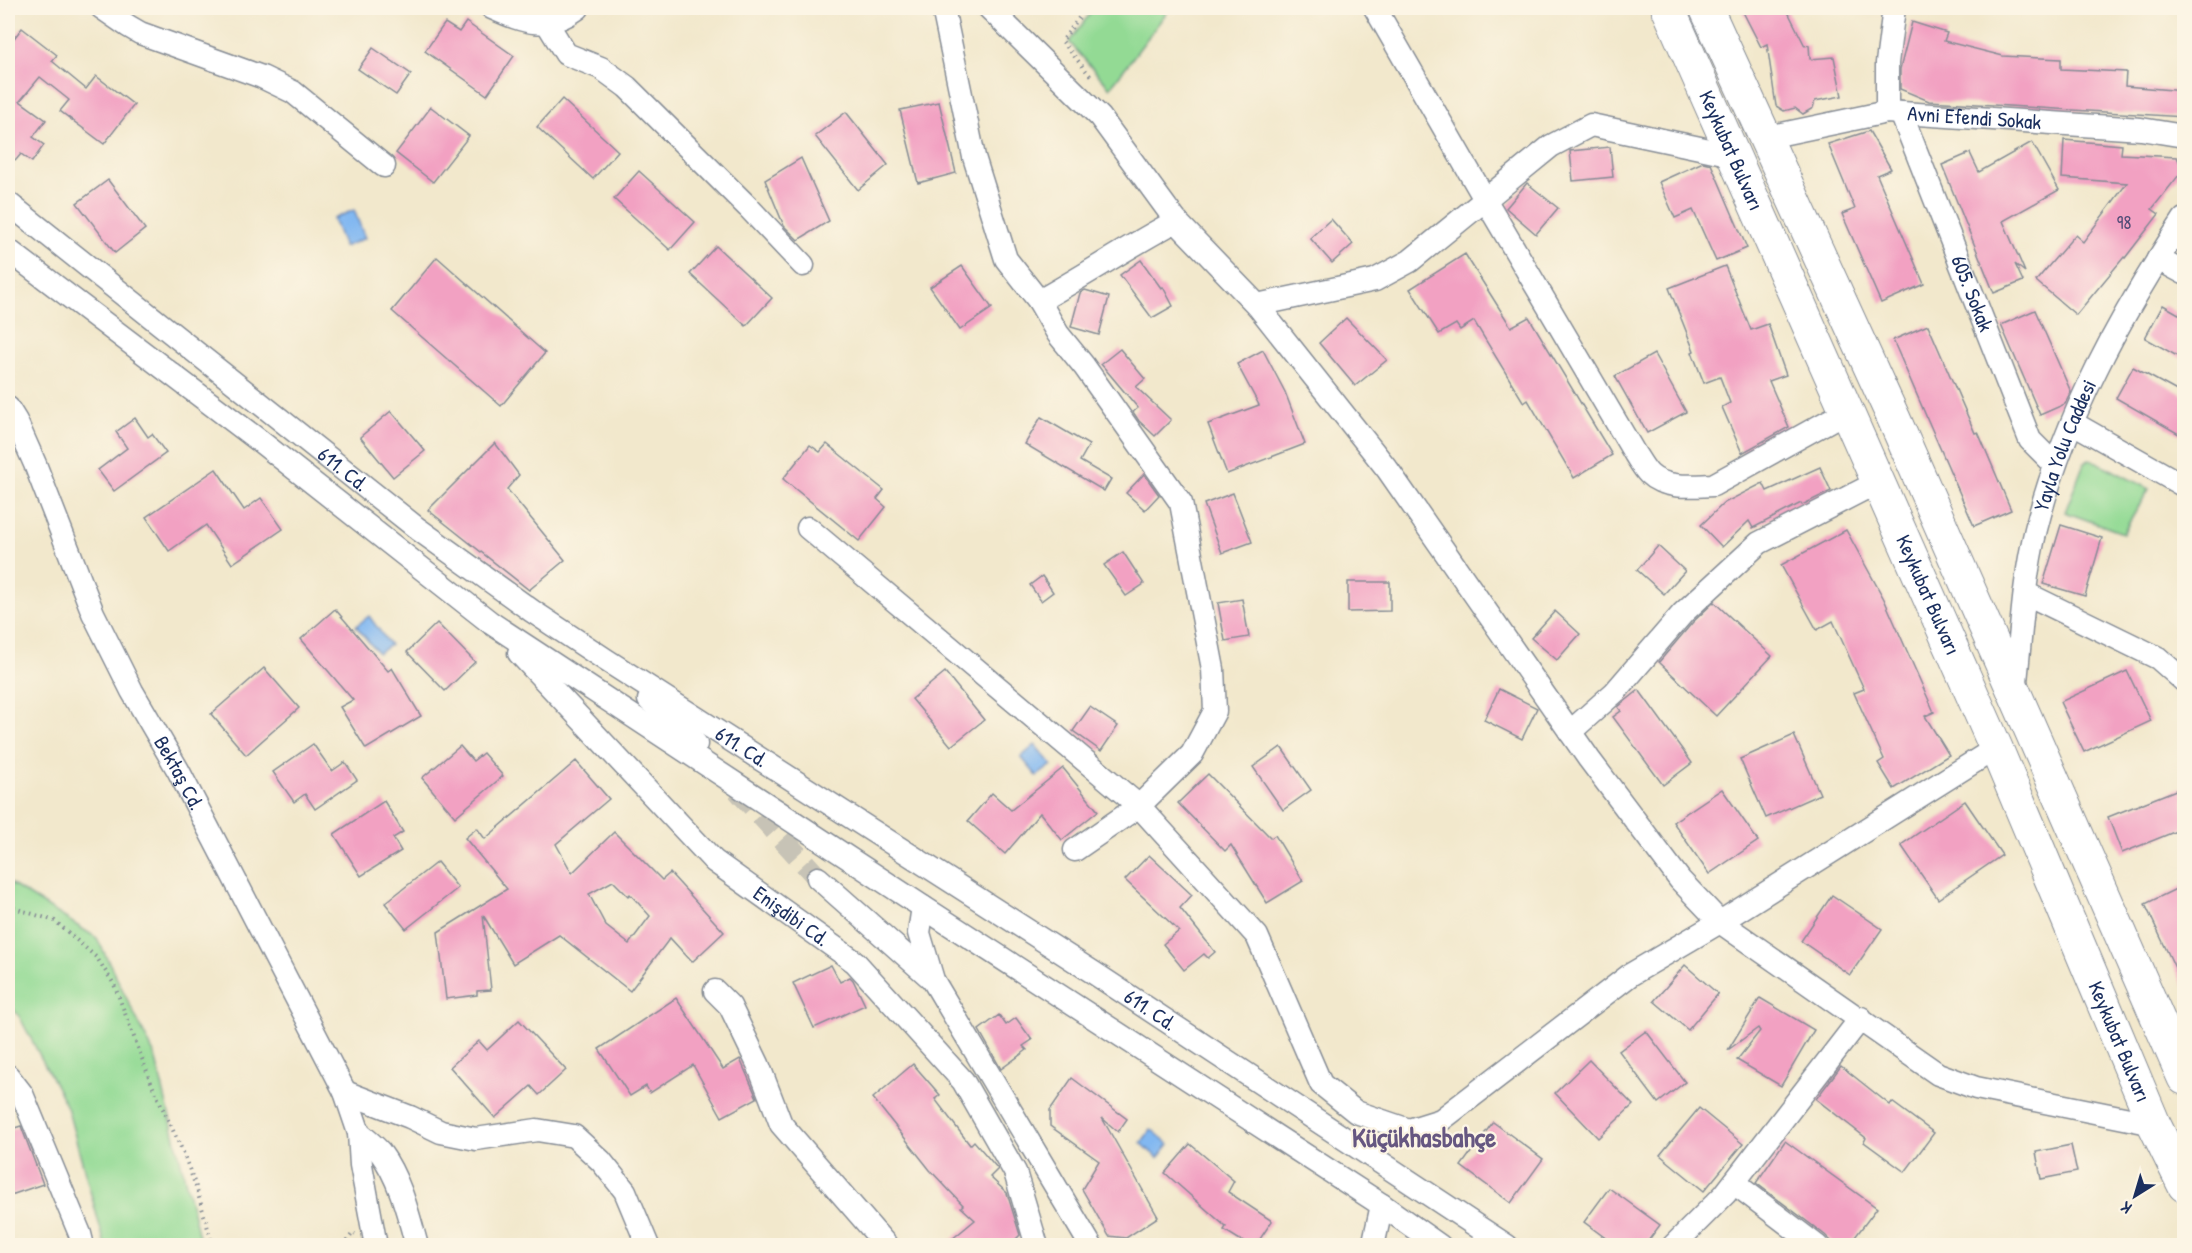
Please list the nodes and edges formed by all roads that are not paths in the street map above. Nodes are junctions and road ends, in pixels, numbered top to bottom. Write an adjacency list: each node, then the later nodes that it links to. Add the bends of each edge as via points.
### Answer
1 (102, 8): 15 (street, via 140,33 262,77 292,92)
2 (492, 8): 10 (street, via 527,22)
3 (578, 8): 10 (street, via 565,17)
4 (943, 8): 24 (street, via 974,157 1005,259)
5 (988, 8): 19 (street, via 1100,117)
6 (1375, 8): 16 (street)
7 (1668, 8): 14 (highway, Keykubat Bulvarı)
8 (1706, 8): 13 (highway, Keykubat Bulvarı)
9 (1894, 8): 11 (street, via 1887,63)
10 (540, 15): 22 (street, via 566,54 601,68 627,87)
11 (1894, 112): 12 (street, Avni Efendi Sokak, via 2141,129); 13 (street, Avni Efendi Sokak); 29 (street, 605. Sokak, via 2030,440)
12 (2184, 136)
13 (1767, 137): 37 (highway, Keykubat Bulvarı)
14 (1733, 155): 16 (street, via 1591,125 1551,146); 27 (highway, Keykubat Bulvarı)
15 (384, 166)
16 (1486, 201): 25 (street, via 1410,261 1375,280); 27 (street, via 1635,454 1649,474 1661,481 1713,485)
17 (8, 202): 35 (street, 611. Cd., via 418,529)
18 (2184, 219): 21 (street, Yayla Yolu Caddesi)
19 (1176, 221): 24 (street); 25 (street)
20 (8, 249): 34 (street, 611. Cd.)
21 (2158, 259): 23 (street); 28 (street, Yayla Yolu Caddesi, via 2114,333)
22 (802, 265)
23 (2184, 273)
24 (1039, 301): 41 (street, via 1058,334 1181,503 1213,669 1215,711 1192,754)
25 (1257, 305): 38 (street, via 1388,470)
26 (8, 408): 51 (street, Bektaş Cd., via 35,464 93,613)
27 (1847, 411): 30 (highway, Keykubat Bulvarı)
28 (2073, 423): 29 (street, Yayla Yolu Caddesi); 31 (street)
29 (2054, 464): 33 (street, Yayla Yolu Caddesi)
30 (1878, 482): 38 (street, via 1759,543 1683,613 1615,692); 40 (highway, Keykubat Bulvarı)
31 (2184, 486)
32 (808, 528): 41 (street)
33 (2025, 593): 36 (street, via 2158,657); 37 (street, Yayla Yolu Caddesi)
34 (491, 623): 44 (street, 611. Cd.); 64 (street, Enişdibi Cd., via 714,861 855,962 963,1081 1015,1172)
35 (606, 660): 39 (street); 55 (street, 611. Cd.)
36 (2184, 681)
37 (2015, 696): 50 (highway, Keykubat Bulvarı)
38 (1570, 732): 45 (street, via 1680,880)
39 (696, 744)
40 (1996, 748): 45 (street); 53 (highway, Keykubat Bulvarı)
41 (1139, 806): 42 (street); 52 (street, via 1257,936 1321,1084)
42 (1075, 850)
43 (818, 878): 46 (street)
44 (923, 907): 46 (street, via 919,933); 58 (street, 611. Cd.)
45 (1720, 922): 48 (street); 52 (street, via 1630,975 1441,1120 1409,1130)
46 (933, 980): 65 (street)
47 (715, 991): 63 (street, via 730,1006 759,1064 781,1124)
48 (1861, 1018): 53 (street, via 1938,1074 1976,1088); 56 (street)
49 (8, 1076): 59 (street, via 22,1094)
50 (2184, 1077)
51 (345, 1092): 54 (street, Bektaş Cd.); 62 (street, via 441,1132 464,1137 476,1139 537,1130 574,1136 626,1191)
52 (1356, 1112): 55 (street)
53 (2154, 1124): 57 (highway, Keykubat Bulvarı)
54 (359, 1133): 60 (street); 61 (street, via 379,1151 392,1173)
55 (1396, 1172): 68 (street, 611. Cd.)
56 (1734, 1184): 69 (street); 70 (street)
57 (2184, 1185)
58 (1382, 1205): 66 (street); 67 (street, 611. Cd.)
59 (83, 1245)
60 (376, 1245)
61 (417, 1245)
62 (648, 1245)
63 (887, 1245)
64 (1037, 1245)
65 (1091, 1245)
66 (1373, 1245)
67 (1440, 1245)
68 (1507, 1245)
69 (1673, 1245)
70 (1817, 1245)

